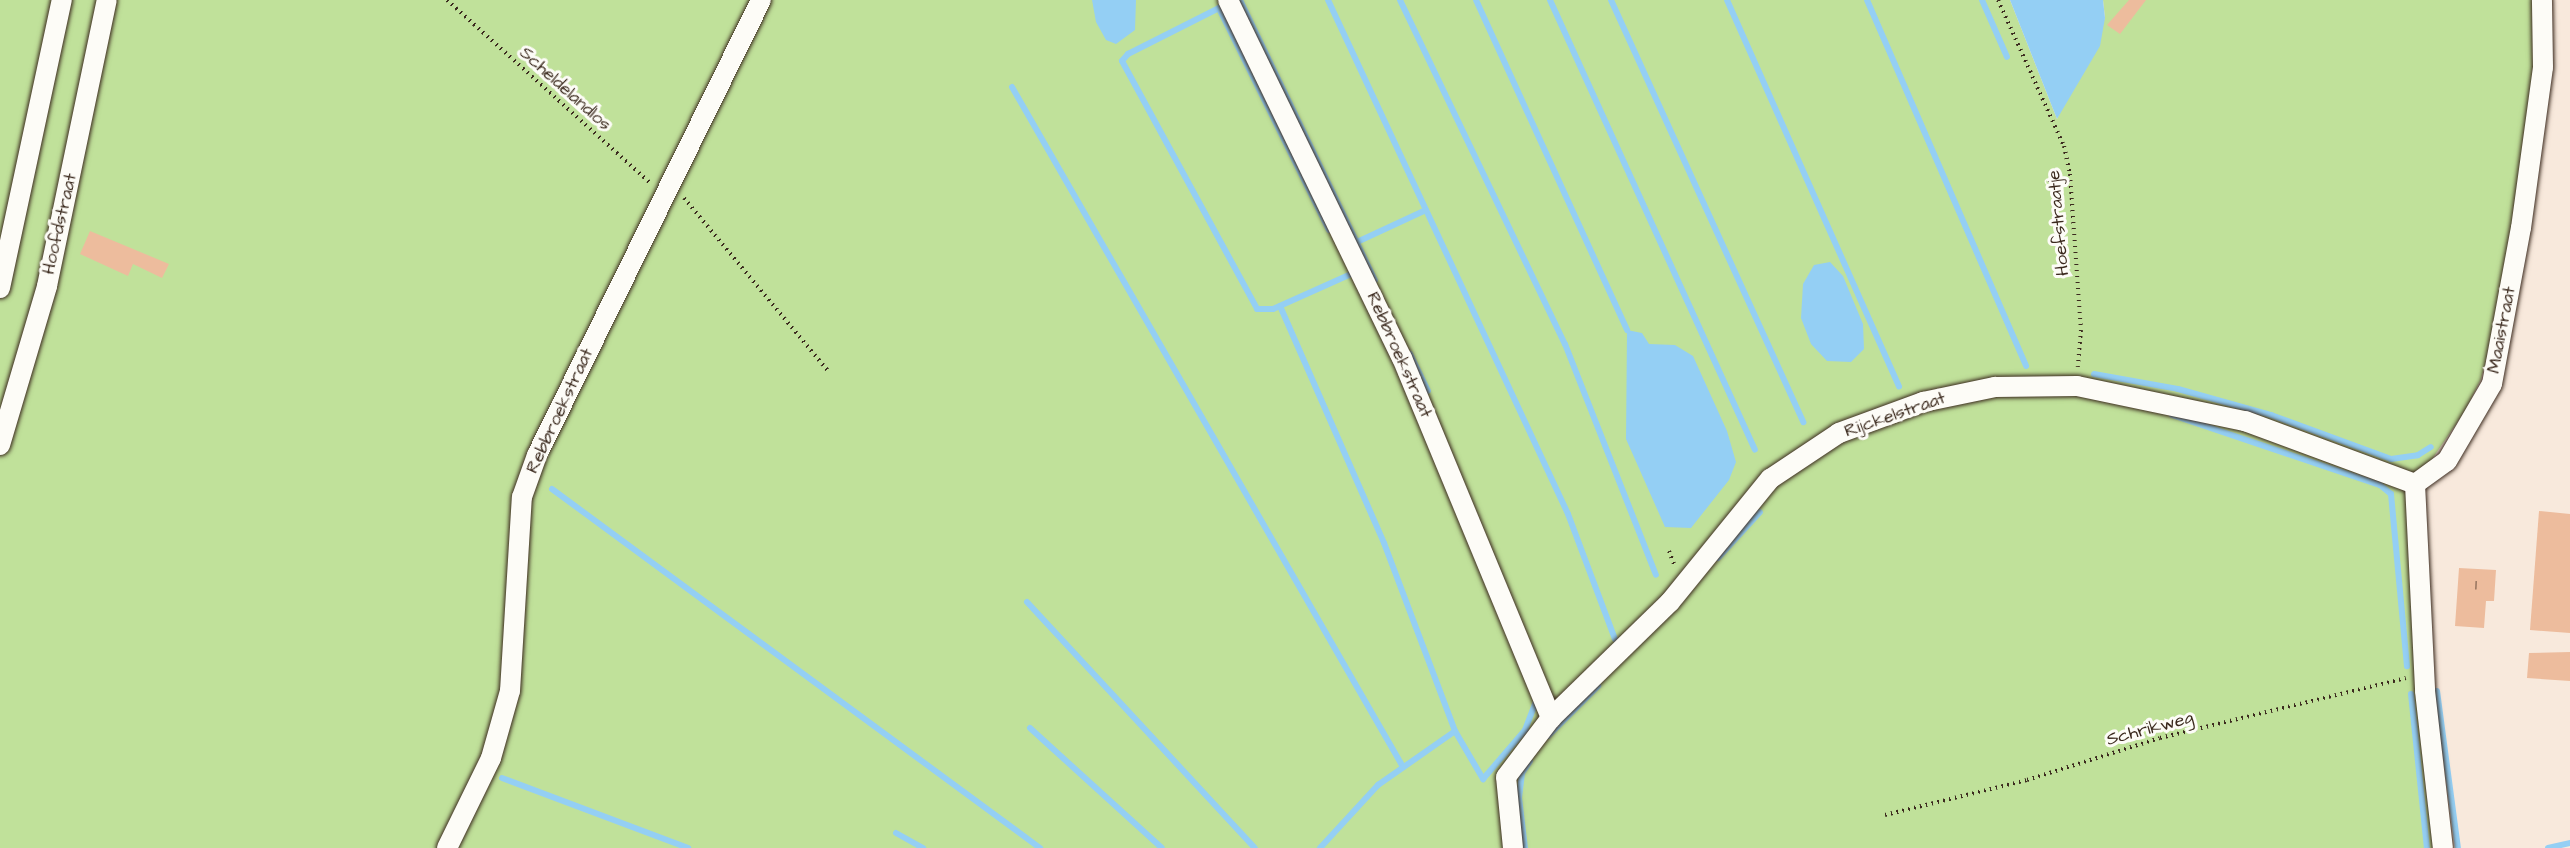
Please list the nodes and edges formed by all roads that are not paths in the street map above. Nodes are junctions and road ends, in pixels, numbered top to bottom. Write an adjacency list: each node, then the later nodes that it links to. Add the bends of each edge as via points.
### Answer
1 (62, 0): 6 (street)
2 (107, 0): 7 (street, Hoofdstraat, via 47,286)
3 (761, 0): 10 (street, Rebbroekstraat, via 537,455 522,497 510,691 491,758)
4 (1228, 0): 9 (street, Rebbroekstraat, via 1402,358)
5 (2542, 0): 8 (street, Maaistraat, via 2543,67 2521,228 2492,384 2446,461)
6 (0, 288)
7 (0, 445)
8 (2415, 484): 9 (street, Rijckelstraat, via 2245,421 2077,386 1995,387 1923,402 1839,433 1770,479 1670,602); 12 (street, via 2424,674)
9 (1551, 718): 11 (street, Rijckelstraat, via 1506,777)
10 (447, 848)
11 (1513, 848)
12 (2444, 848)

